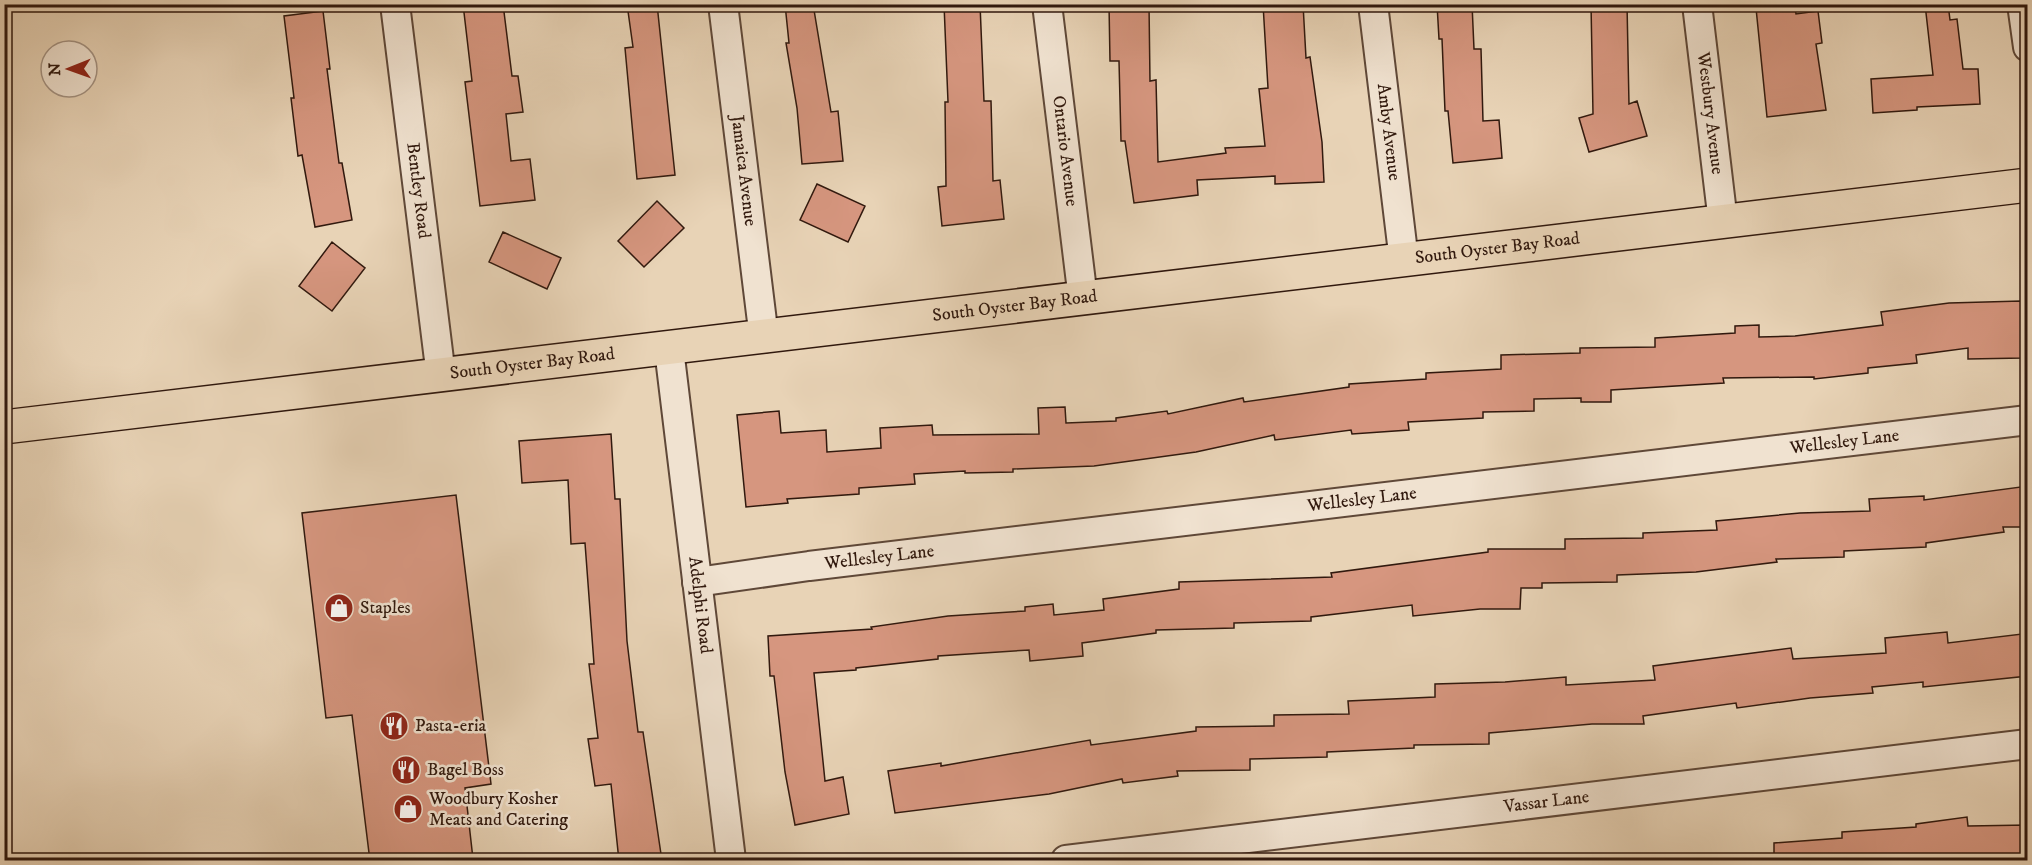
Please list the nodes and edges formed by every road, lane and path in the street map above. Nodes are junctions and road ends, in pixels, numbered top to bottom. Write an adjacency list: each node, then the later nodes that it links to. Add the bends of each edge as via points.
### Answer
1 (395, 4): 14 (street, Bentley Road)
2 (723, 4): 12 (street, Jamaica Avenue)
3 (1047, 4): 11 (street, Ontario Avenue)
4 (1373, 4): 10 (street, Amby Avenue)
5 (1697, 4): 9 (street, Westbury Avenue)
6 (2022, 4): 7 (street)
7 (2028, 47)
8 (2028, 185): 9 (main road, South Oyster Bay Road)
9 (1723, 222): 10 (main road, South Oyster Bay Road)
10 (1404, 261): 11 (main road, South Oyster Bay Road)
11 (1083, 299): 12 (main road, South Oyster Bay Road)
12 (764, 338): 13 (main road, South Oyster Bay Road)
13 (669, 349): 14 (main road, South Oyster Bay Road); 17 (street, Adelphi Road)
14 (441, 376): 16 (main road, South Oyster Bay Road)
15 (2028, 420): 17 (street, Wellesley Lane)
16 (4, 427)
17 (697, 582): 19 (street, Adelphi Road)
18 (2028, 744): 20 (street, Vassar Lane)
19 (731, 861)
20 (1066, 861)

